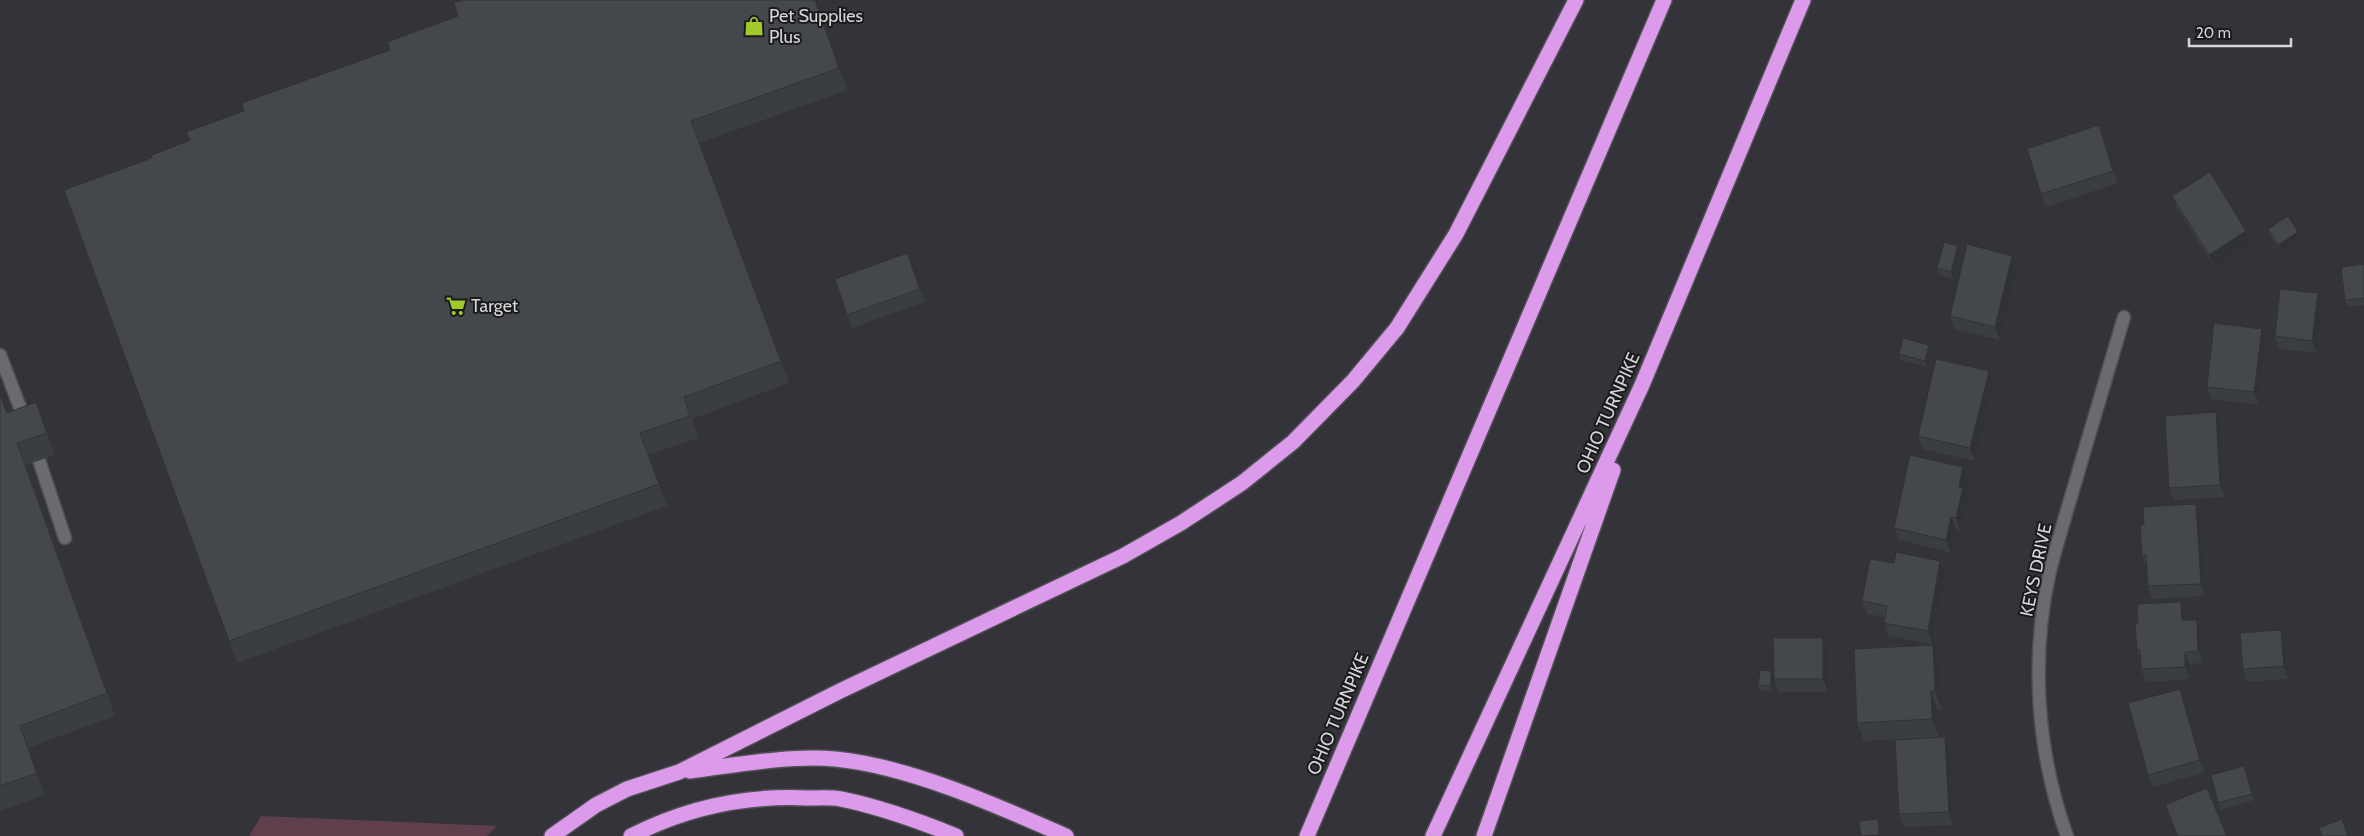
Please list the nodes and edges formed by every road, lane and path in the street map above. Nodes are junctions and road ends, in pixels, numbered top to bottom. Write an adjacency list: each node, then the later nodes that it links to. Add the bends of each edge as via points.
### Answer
1 (1576, 0): 10 (highway, via 1456,234 1397,328 1353,381 1294,442 1242,483 1122,556)
2 (1664, 0): 15 (highway, OHIO TURNPIKE)
3 (1804, 0): 6 (highway, OHIO TURNPIKE)
4 (2124, 317): 18 (street, KEYS DRIVE, via 2061,531 2043,614 2039,698 2043,740)
5 (0, 354): 7 (street)
6 (1642, 384): 16 (highway, OHIO TURNPIKE); 17 (highway)
7 (28, 430)
8 (39, 460): 9 (street)
9 (65, 538)
10 (679, 772): 11 (highway, via 627,789 596,805); 14 (highway, via 776,760 835,759 899,772)
11 (552, 836)
12 (631, 836): 13 (highway, via 688,812 736,800 782,796 840,799 910,818)
13 (956, 836)
14 (1066, 836)
15 (1307, 836)
16 (1434, 836)
17 (1484, 836)
18 (2067, 836)

